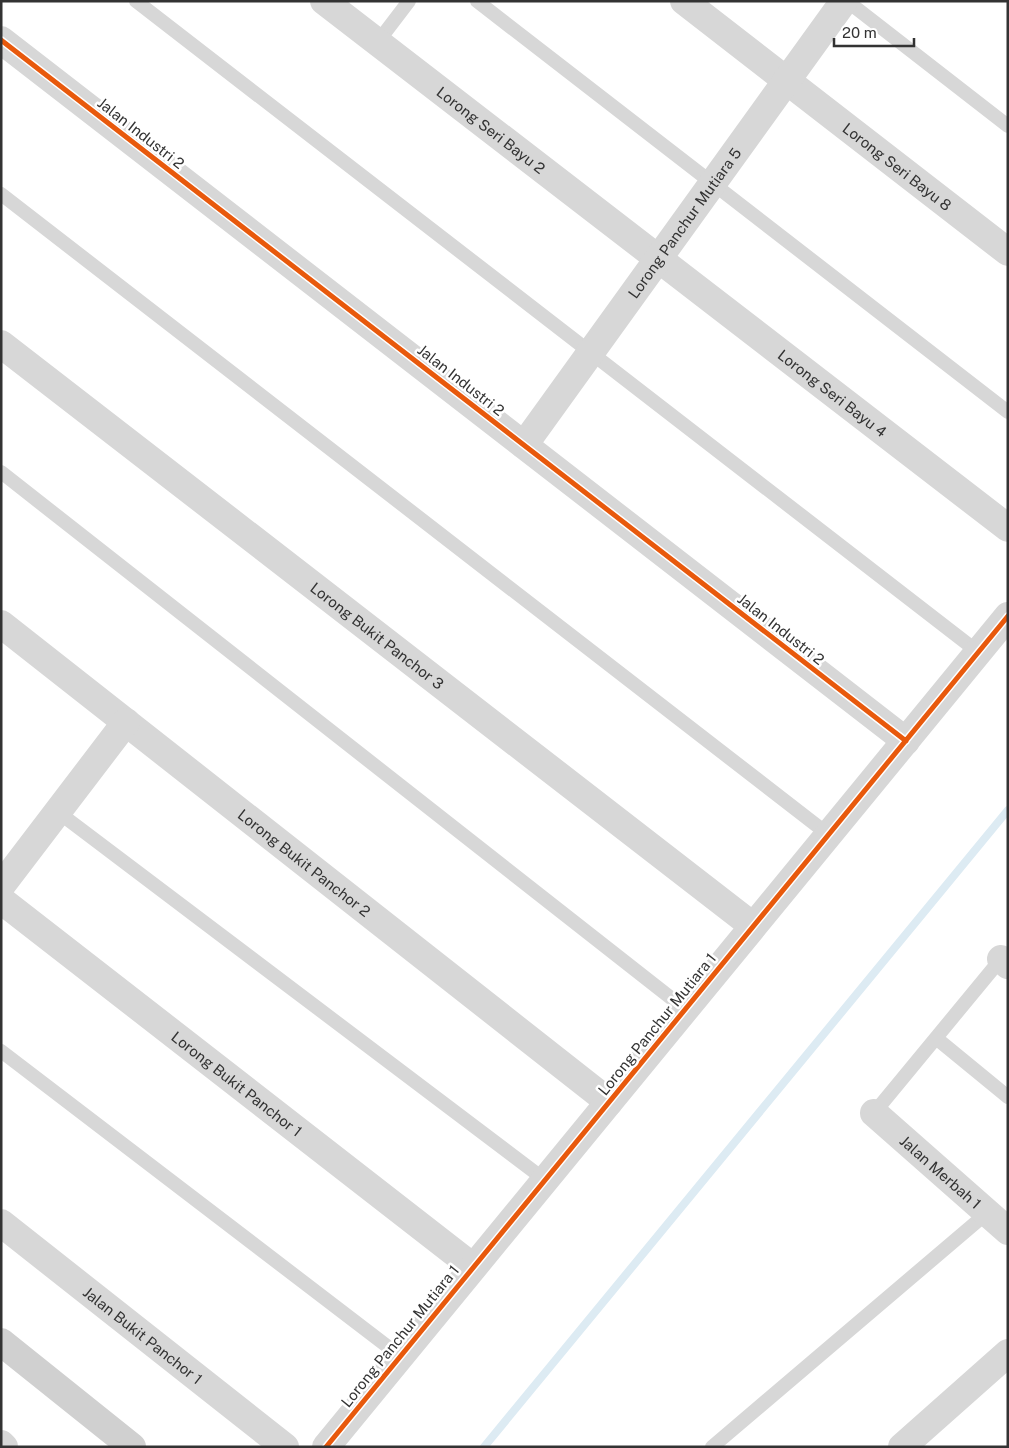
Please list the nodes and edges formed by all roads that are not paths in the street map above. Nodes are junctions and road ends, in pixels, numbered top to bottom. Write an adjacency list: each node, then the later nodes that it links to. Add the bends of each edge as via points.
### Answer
1 (136, 1): 16 (lane)
2 (324, 1): 8 (street, Lorong Seri Bayu 2)
3 (409, 1): 8 (lane)
4 (477, 1): 11 (lane)
5 (684, 1): 9 (street, Lorong Seri Bayu 8)
6 (845, 1): 9 (street, Lorong Panchur Mutiara 5); 10 (lane)
7 (1, 40): 18 (street, Jalan Industri 2)
8 (377, 42): 14 (street, Lorong Seri Bayu 2)
9 (787, 81): 11 (street, Lorong Panchur Mutiara 5); 13 (street, Lorong Seri Bayu 8)
10 (1008, 126)
11 (712, 183): 14 (street, Lorong Panchur Mutiara 5); 17 (lane)
12 (1, 194): 27 (lane)
13 (1008, 252)
14 (658, 259): 16 (street, Lorong Panchur Mutiara 5); 20 (street, Lorong Seri Bayu 4)
15 (1, 344): 30 (street, Lorong Bukit Panchor 3)
16 (590, 352): 18 (street, Lorong Panchur Mutiara 5); 23 (lane)
17 (1008, 412)
18 (524, 444): 25 (street, Jalan Industri 2)
19 (1, 472): 32 (lane)
20 (1008, 528)
21 (1008, 616): 23 (street, Lorong Panchur Mutiara 1)
22 (1, 624): 24 (street, Lorong Bukit Panchor 2)
23 (978, 652): 25 (street, Lorong Panchur Mutiara 1)
24 (126, 722): 26 (street); 36 (street, Lorong Bukit Panchor 2)
25 (906, 741): 27 (street, Lorong Panchur Mutiara 1)
26 (58, 812): 28 (street); 38 (lane)
27 (829, 835): 30 (street, Lorong Panchur Mutiara 1)
28 (1, 886)
29 (1, 900): 42 (street, Lorong Bukit Panchor 1)
30 (753, 926): 32 (street, Lorong Panchur Mutiara 1)
31 (1004, 962): 33 (lane)
32 (685, 1009): 36 (street, Lorong Panchur Mutiara 1)
33 (936, 1038): 35 (lane); 37 (lane)
34 (1, 1051): 45 (lane)
35 (1008, 1097)
36 (608, 1102): 38 (street, Lorong Panchur Mutiara 1)
37 (874, 1114): 39 (street, Jalan Merbah 1)
38 (545, 1180): 42 (street, Lorong Panchur Mutiara 1)
39 (987, 1213): 40 (street, Jalan Merbah 1); 51 (lane)
40 (1008, 1231)
41 (5, 1236): 49 (street, Jalan Bukit Panchor 1)
42 (473, 1267): 45 (street, Lorong Panchur Mutiara 1)
43 (1, 1342): 48 (street)
44 (1008, 1353): 52 (street)
45 (400, 1356): 50 (street, Lorong Panchur Mutiara 1)
46 (1, 1444): 47 (street)
47 (4, 1447)
48 (132, 1447)
49 (286, 1447)
50 (326, 1447)
51 (712, 1447)
52 (902, 1447)

